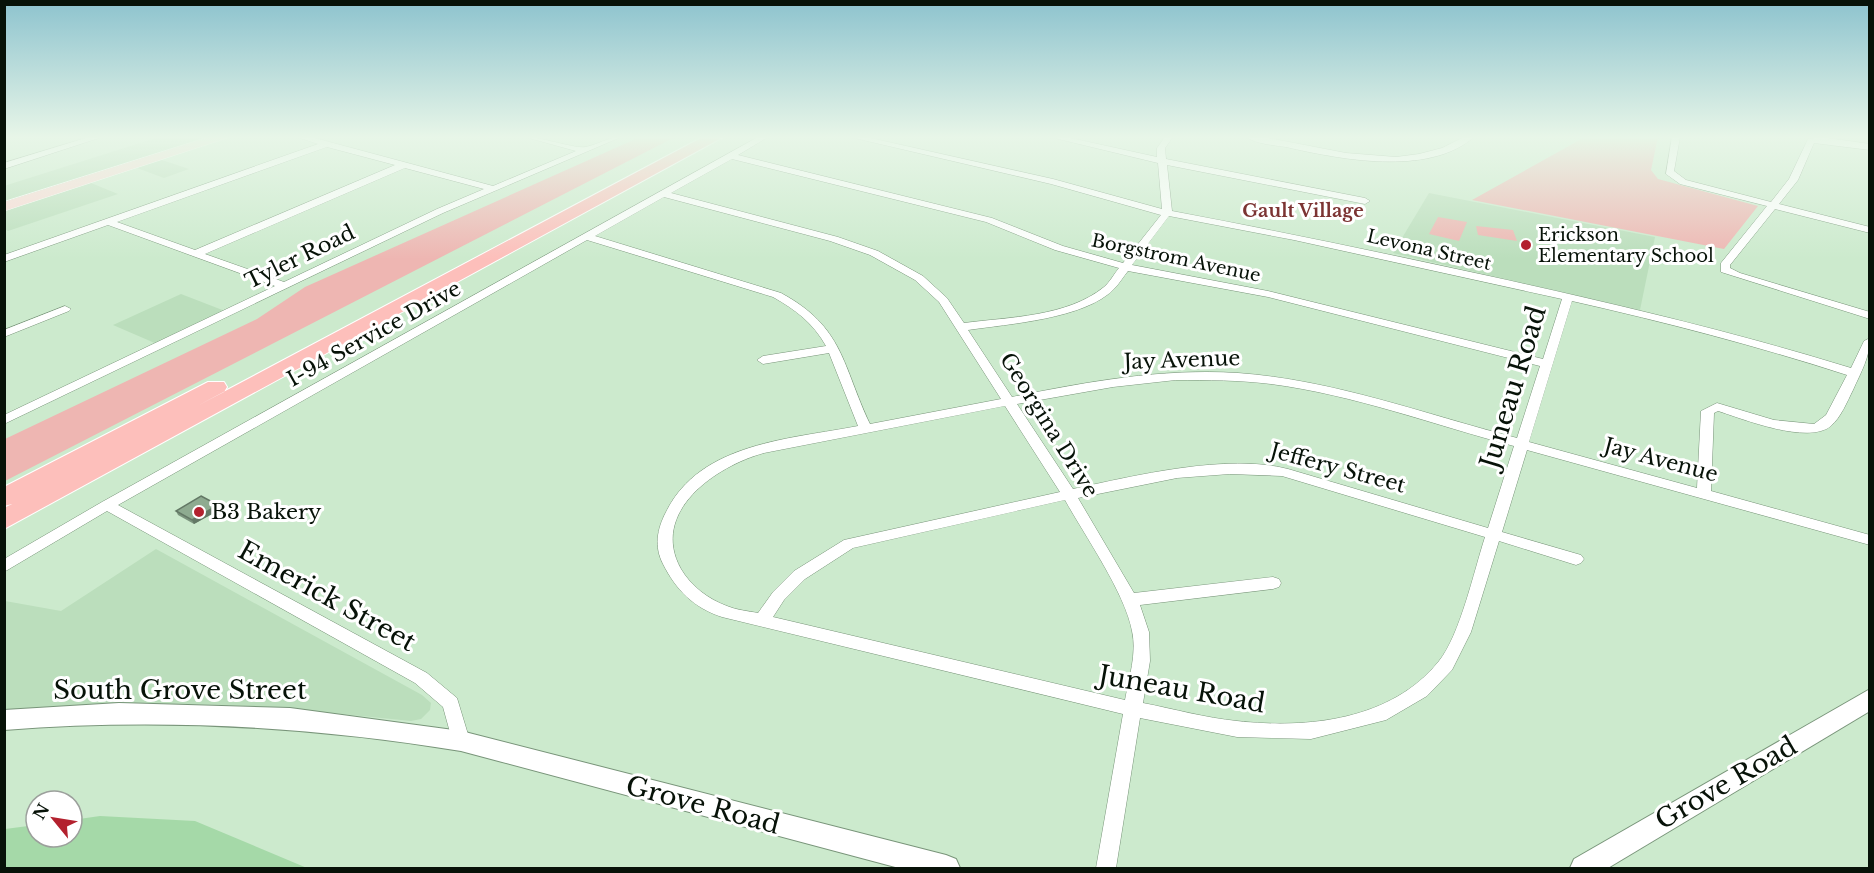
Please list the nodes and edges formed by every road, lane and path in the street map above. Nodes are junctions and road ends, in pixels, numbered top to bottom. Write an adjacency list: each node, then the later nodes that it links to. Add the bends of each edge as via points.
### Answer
1 (96, 178): 19 (main road)
2 (232, 178): 21 (street)
3 (373, 178): 24 (street)
4 (452, 178): 15 (street)
5 (516, 178): 15 (street, Tyler Road)
6 (616, 178): 44 (highway)
7 (639, 178): 46 (highway)
8 (693, 178): 16 (street, I-94 Service Drive)
9 (820, 178): 26 (street, Borgstrom Avenue, via 979,217 1059,248)
10 (1034, 178): 20 (street, Levona Street)
11 (1164, 178): 20 (street)
12 (1247, 178): 17 (street)
13 (1676, 178): 18 (street)
14 (1794, 178): 18 (street)
15 (491, 188): 27 (street, Tyler Road)
16 (664, 194): 23 (street, I-94 Service Drive); 31 (street, Georgina Drive, via 874,253 919,278 943,300)
17 (1365, 201)
18 (1773, 206): 22 (street); 30 (street, via 1725,270)
19 (4, 207)
20 (1167, 213): 26 (street); 28 (street, Levona Street)
21 (108, 222): 24 (street); 25 (street)
22 (1869, 230)
23 (587, 237): 34 (street, via 799,305 818,321); 45 (street, I-94 Service Drive)
24 (195, 254): 27 (street)
25 (4, 260)
26 (1126, 267): 31 (street, via 1109,288 1082,304); 36 (street, Borgstrom Avenue, via 1268,294)
27 (285, 286): 39 (street, Tyler Road)
28 (1568, 297): 36 (street, Juneau Road); 37 (street, Levona Street, via 1762,344)
29 (65, 309): 32 (street)
30 (1869, 316)
31 (962, 327): 38 (street, Georgina Drive)
32 (4, 334)
33 (1869, 341): 37 (street)
34 (832, 349): 35 (street); 40 (street)
35 (763, 360)
36 (1547, 364): 41 (street, Juneau Road)
37 (1854, 373): 42 (street, via 1833,415 1812,430 1717,407 1708,411)
38 (1009, 401): 40 (street, Jay Avenue); 41 (street, Jay Avenue, via 1158,378 1237,377 1282,382 1360,399); 43 (street, Georgina Drive)
39 (4, 420)
40 (866, 429): 53 (street, Jay Avenue, via 732,459 703,476 681,496 671,513 663,538 668,562 689,592 722,611)
41 (1522, 444): 42 (street, Jay Avenue); 47 (street, Juneau Road)
42 (1704, 493): 48 (street, Jay Avenue)
43 (1068, 495): 47 (street, Jeffery Street, via 1181,472 1254,468 1283,472); 52 (street, Georgina Drive); 53 (street, Jeffery Street, via 849,544 820,559 788,584)
44 (4, 498)
45 (107, 505): 50 (street, I-94 Service Drive); 57 (street, Emerick Street, via 420,678 451,703)
46 (4, 520)
47 (1493, 533): 49 (street, Jeffery Street); 55 (street, Juneau Road, via 1463,632 1446,665 1421,691 1380,715 1311,731 1276,732 1237,729)
48 (1869, 540)
49 (1576, 560)
50 (4, 567)
51 (1273, 583): 52 (street)
52 (1130, 600): 55 (street, Georgina Drive, via 1141,632 1141,662)
53 (762, 621): 55 (street, Juneau Road)
54 (1867, 703): 60 (main road, Grove Road)
55 (1133, 709): 59 (street, Georgina Drive)
56 (4, 720): 57 (main road, South Grove Street, via 244,715 318,719)
57 (461, 741): 58 (main road, Grove Road)
58 (946, 868)
59 (1106, 868)
60 (1584, 868)

